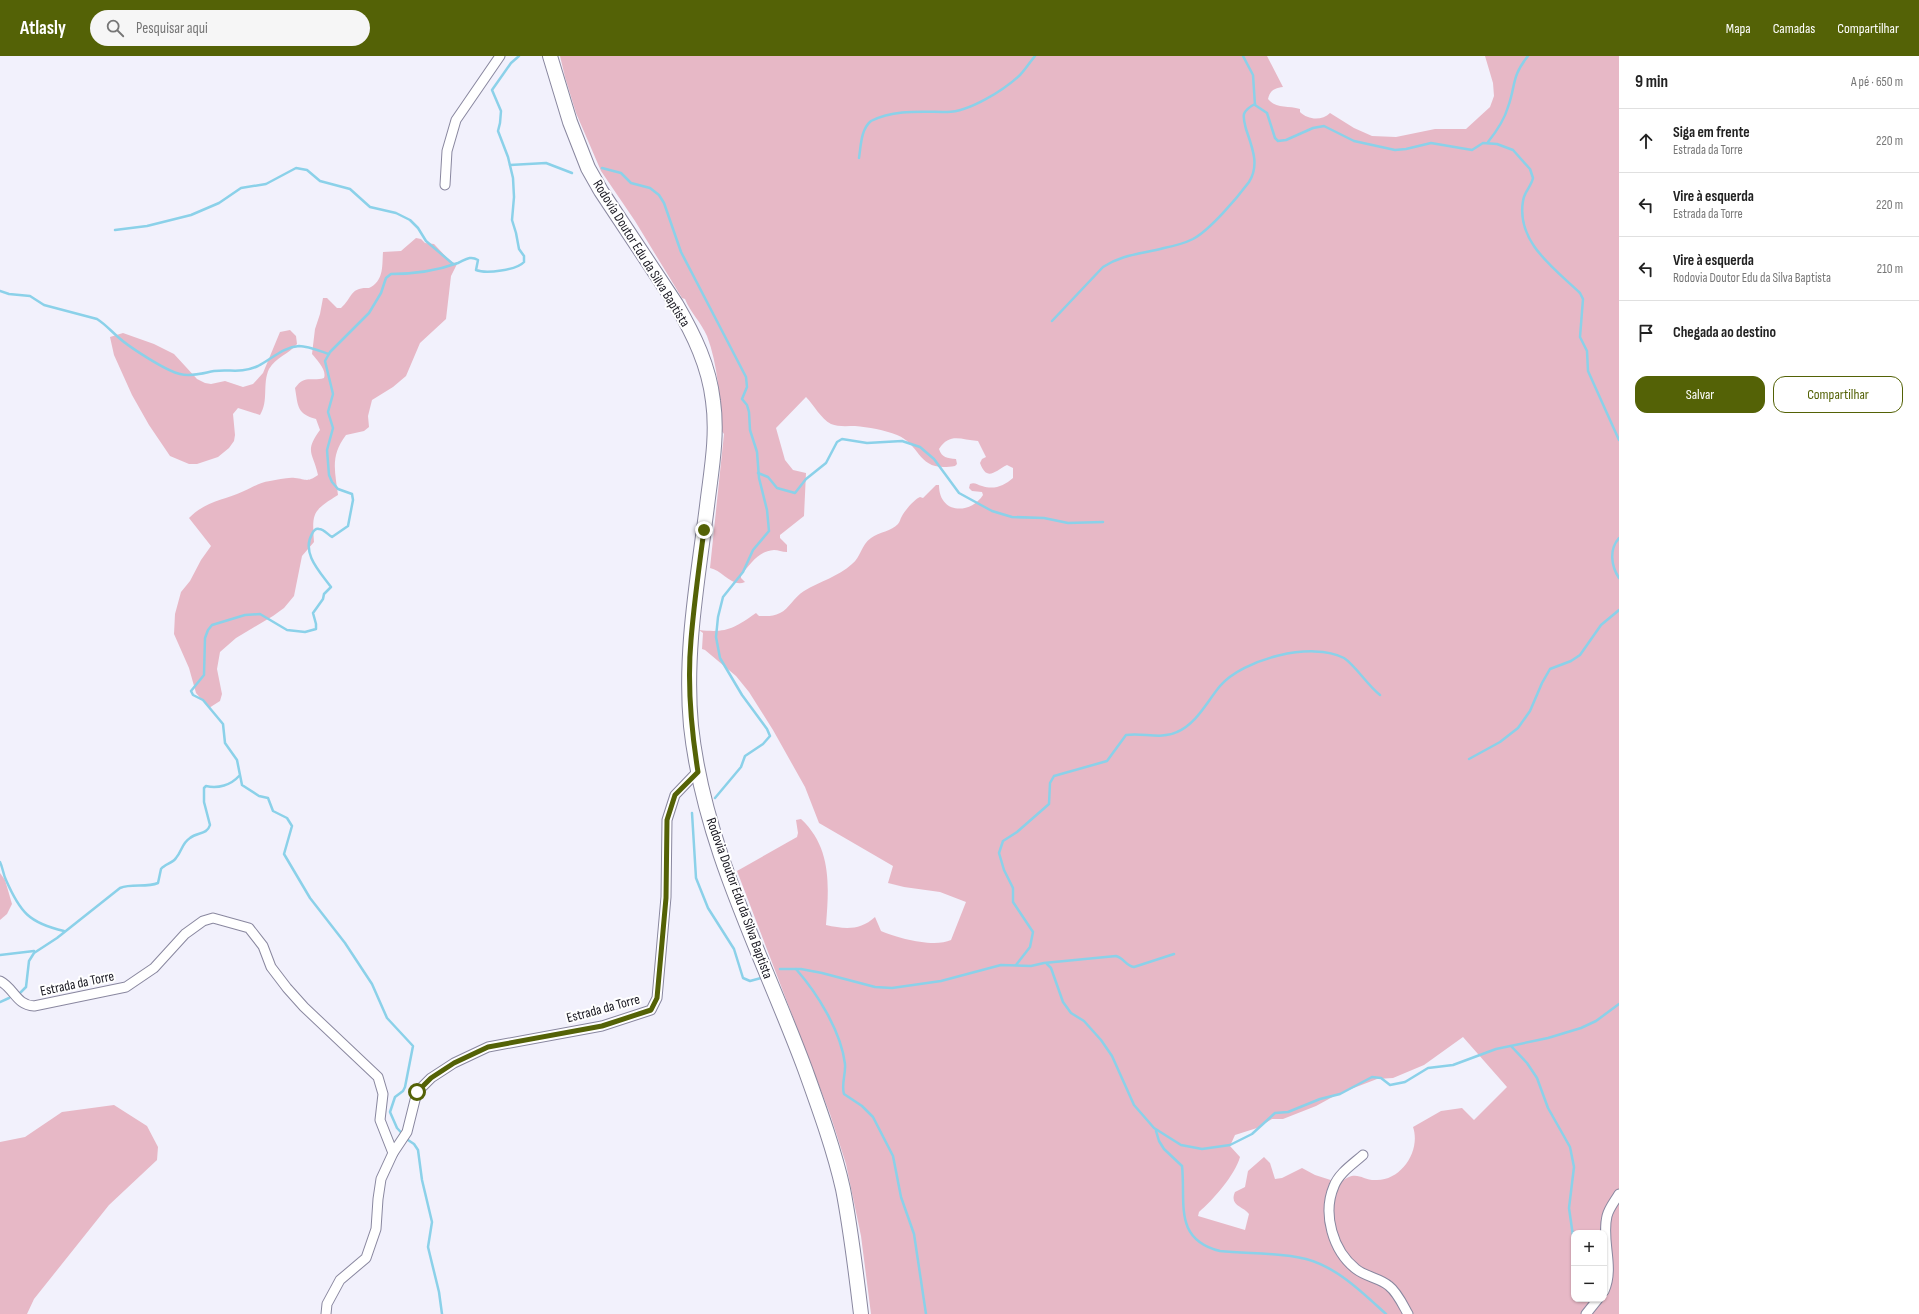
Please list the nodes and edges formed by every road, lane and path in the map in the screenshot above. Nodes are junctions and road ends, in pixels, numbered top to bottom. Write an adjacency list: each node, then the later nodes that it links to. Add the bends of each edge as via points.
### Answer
1 (500, 56): 3 (street, via 456,120 448,152)
2 (550, 56): 4 (main road, Rodovia Doutor Edu da Silva Baptista, via 570,122 588,168 687,323 706,366 711,386 714,403 714,446 690,641 691,722)
3 (445, 185)
4 (698, 772): 6 (street, Estrada da Torre, via 675,795 667,820 666,898 657,998 651,1010 602,1026 488,1047 454,1063 431,1078 417,1092 405,1135); 12 (main road, Rodovia Doutor Edu da Silva Baptista, via 719,851 805,1069 834,1158 843,1189)
5 (0, 981): 6 (street, Estrada da Torre, via 6,984 19,1001 34,1006 126,987 154,968 185,934 203,921 213,918 249,928 263,946 271,967 286,988 378,1077 383,1094 380,1120)
6 (393, 1153): 11 (street, Estrada da Torre, via 382,1179 376,1229 366,1258 340,1280 327,1304)
7 (1363, 1155): 13 (street, via 1347,1168 1334,1185 1329,1204 1331,1234 1342,1254 1356,1269 1389,1285)
8 (1619, 1194): 9 (street, via 1607,1216)
9 (1607, 1283)
10 (1596, 1302): 14 (street)
11 (326, 1314)
12 (862, 1314)
13 (1408, 1314)
14 (1586, 1314)

